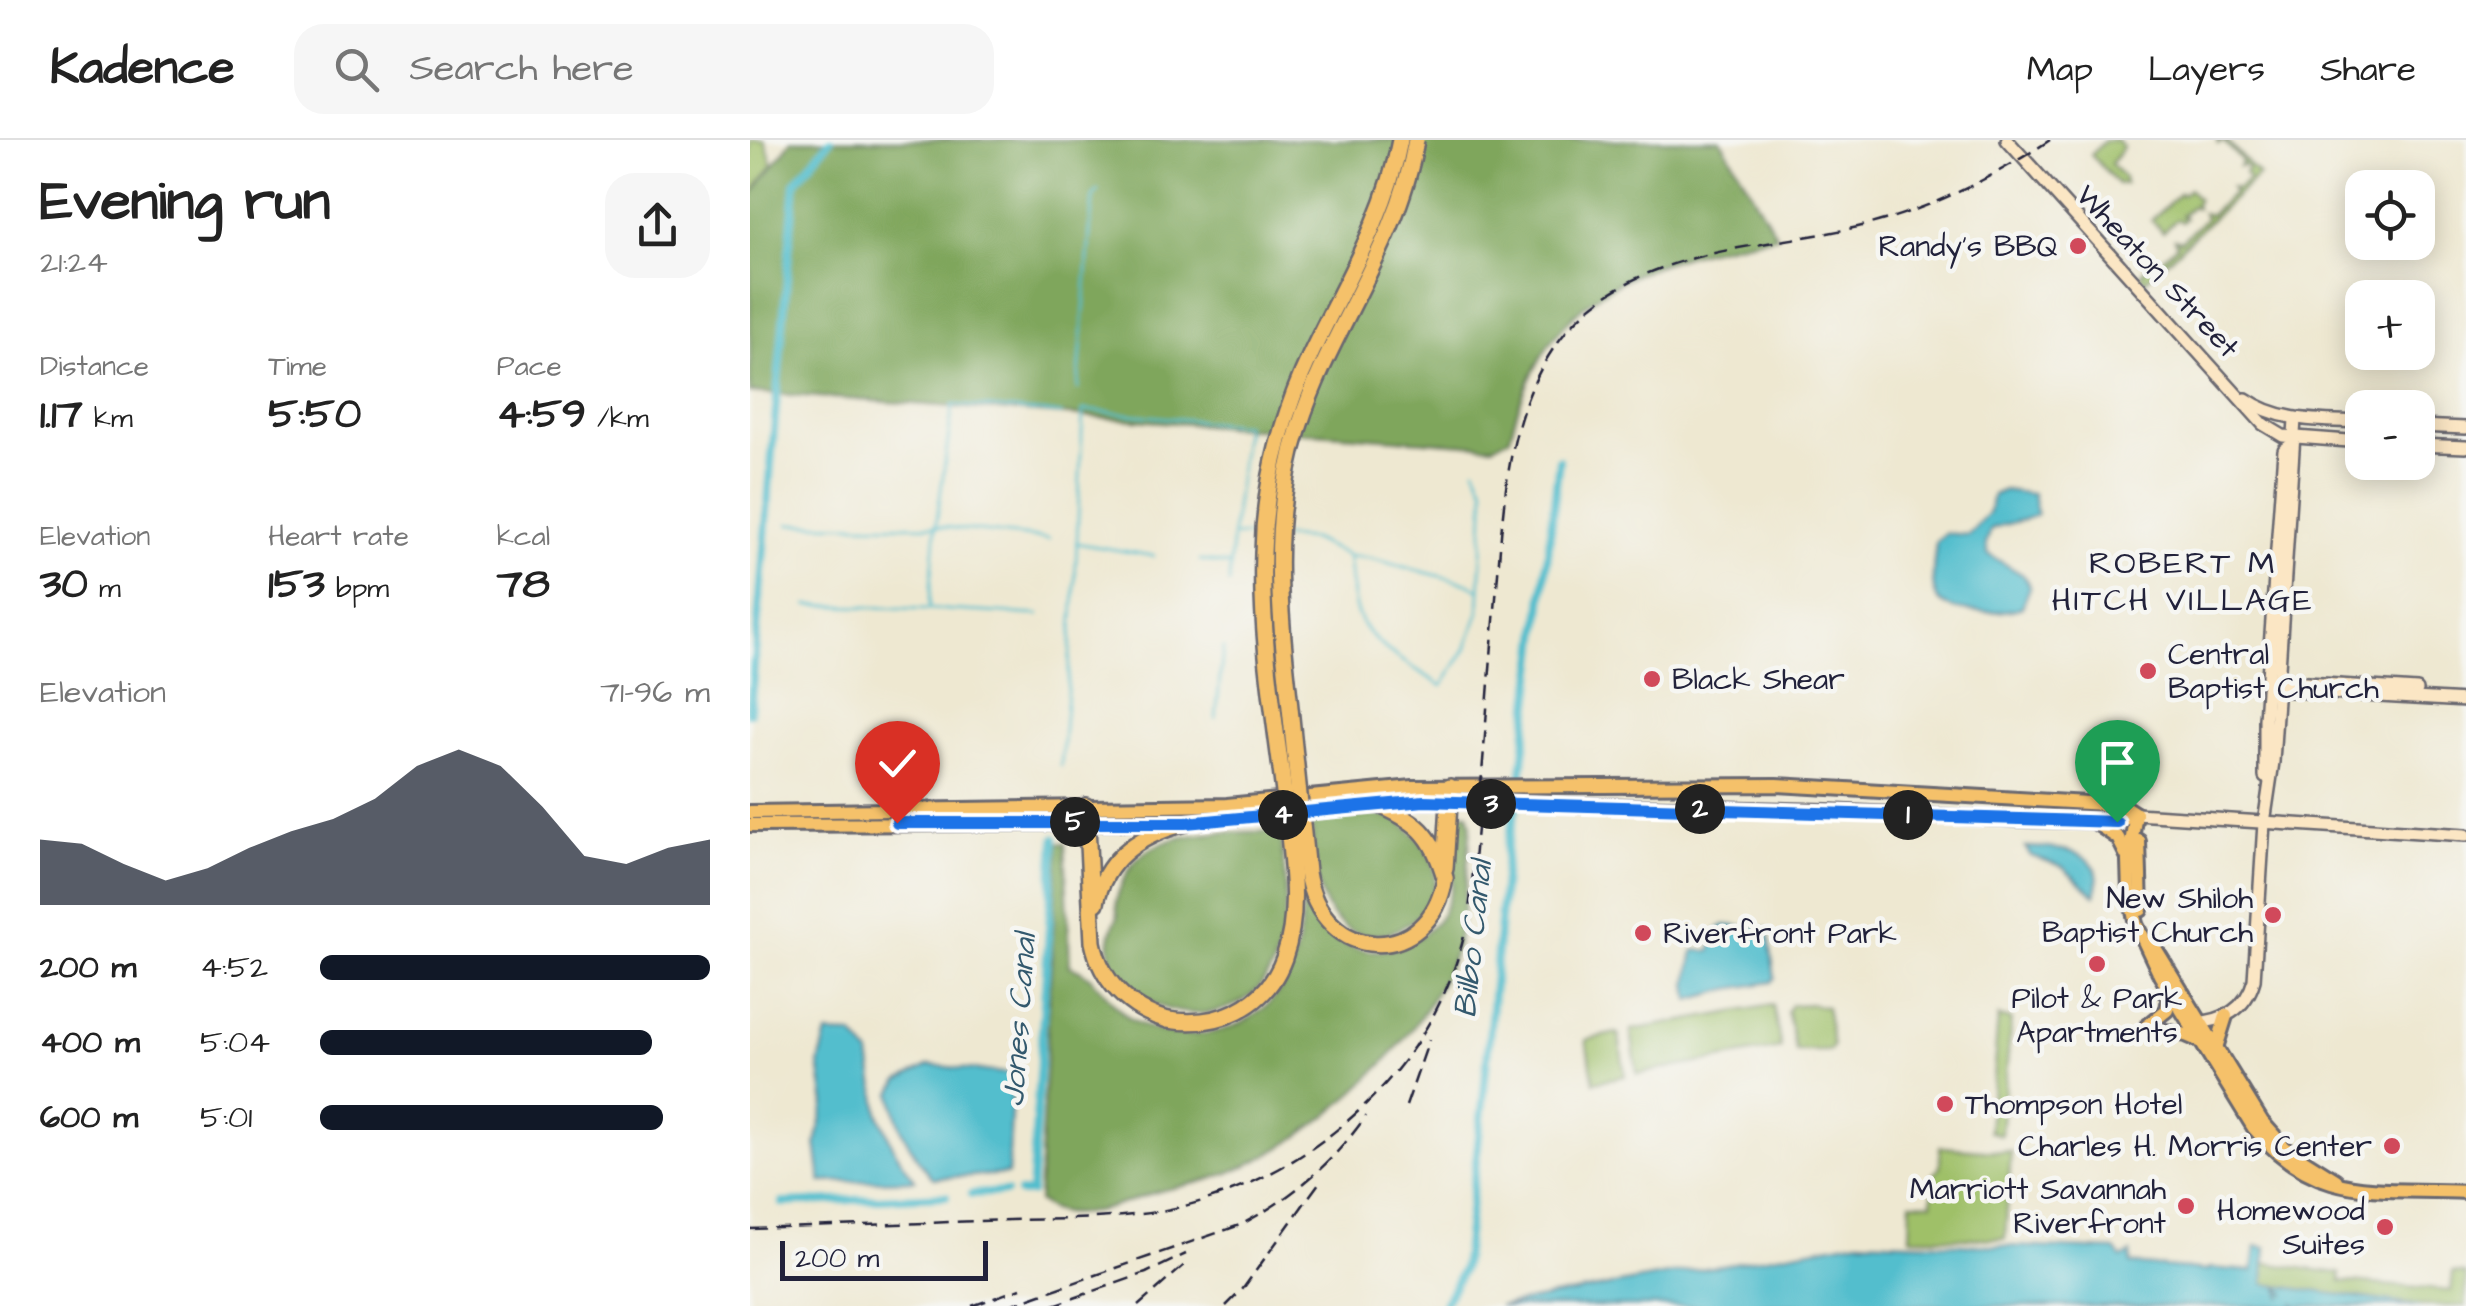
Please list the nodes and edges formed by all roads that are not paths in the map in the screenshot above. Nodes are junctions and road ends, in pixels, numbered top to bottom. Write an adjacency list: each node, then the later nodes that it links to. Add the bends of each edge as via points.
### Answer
1 (1400, 140): 27 (highway, bridge, via 1376,218 1291,402 1266,500 1264,602 1294,890 1288,944 1274,979 1246,1006 1210,1022 1147,1014 1118,992)
2 (1416, 140): 26 (highway, bridge, via 1391,223 1298,431 1282,502 1278,576 1316,906 1348,936 1392,941 1424,923)
3 (2006, 140): 4 (main road, Wheaton Street)
4 (2234, 390): 5 (main road, Wheaton Street, via 2260,408); 9 (main road, Wheaton Street, via 2263,424)
5 (2295, 418): 6 (main road, Wheaton Street); 9 (main road)
6 (2345, 421)
7 (2435, 427): 8 (main road)
8 (2466, 428)
9 (2293, 440): 10 (main road); 13 (main road)
10 (2345, 442)
11 (2435, 446): 12 (main road)
12 (2466, 448)
13 (2273, 685): 14 (main road); 22 (main road)
14 (2466, 697)
15 (1450, 795): 16 (main road); 18 (main road, via 1383,788); 19 (main road, via 1502,788 1812,786 2122,805); 20 (main road, via 1502,804); 26 (highway)
16 (1375, 803): 21 (main road); 26 (highway, via 1428,836)
17 (750, 812): 18 (main road)
18 (1087, 814): 21 (main road); 23 (main road); 27 (highway)
19 (2136, 814): 20 (main road); 22 (main road); 25 (main road); 30 (main road, via 2138,900 2146,930)
20 (2092, 821): 25 (main road, via 2118,838)
21 (1186, 823): 27 (highway, via 1148,835 1116,860 1097,897)
22 (2264, 823): 24 (main road); 29 (main road, via 2254,980 2244,1002)
23 (750, 825)
24 (2466, 834)
25 (2128, 861): 28 (main road, via 2129,893)
26 (1444, 878)
27 (1092, 942)
28 (2145, 948): 30 (main road); 31 (main road, via 2169,1004 2146,1027)
29 (2226, 1016): 30 (main road); 32 (main road)
30 (2195, 1023): 31 (main road); 32 (main road)
31 (2202, 1043): 33 (main road, via 2271,1148 2314,1178)
32 (2216, 1048): 33 (main road, via 2278,1142)
33 (2338, 1182): 34 (main road)
34 (2462, 1192)

